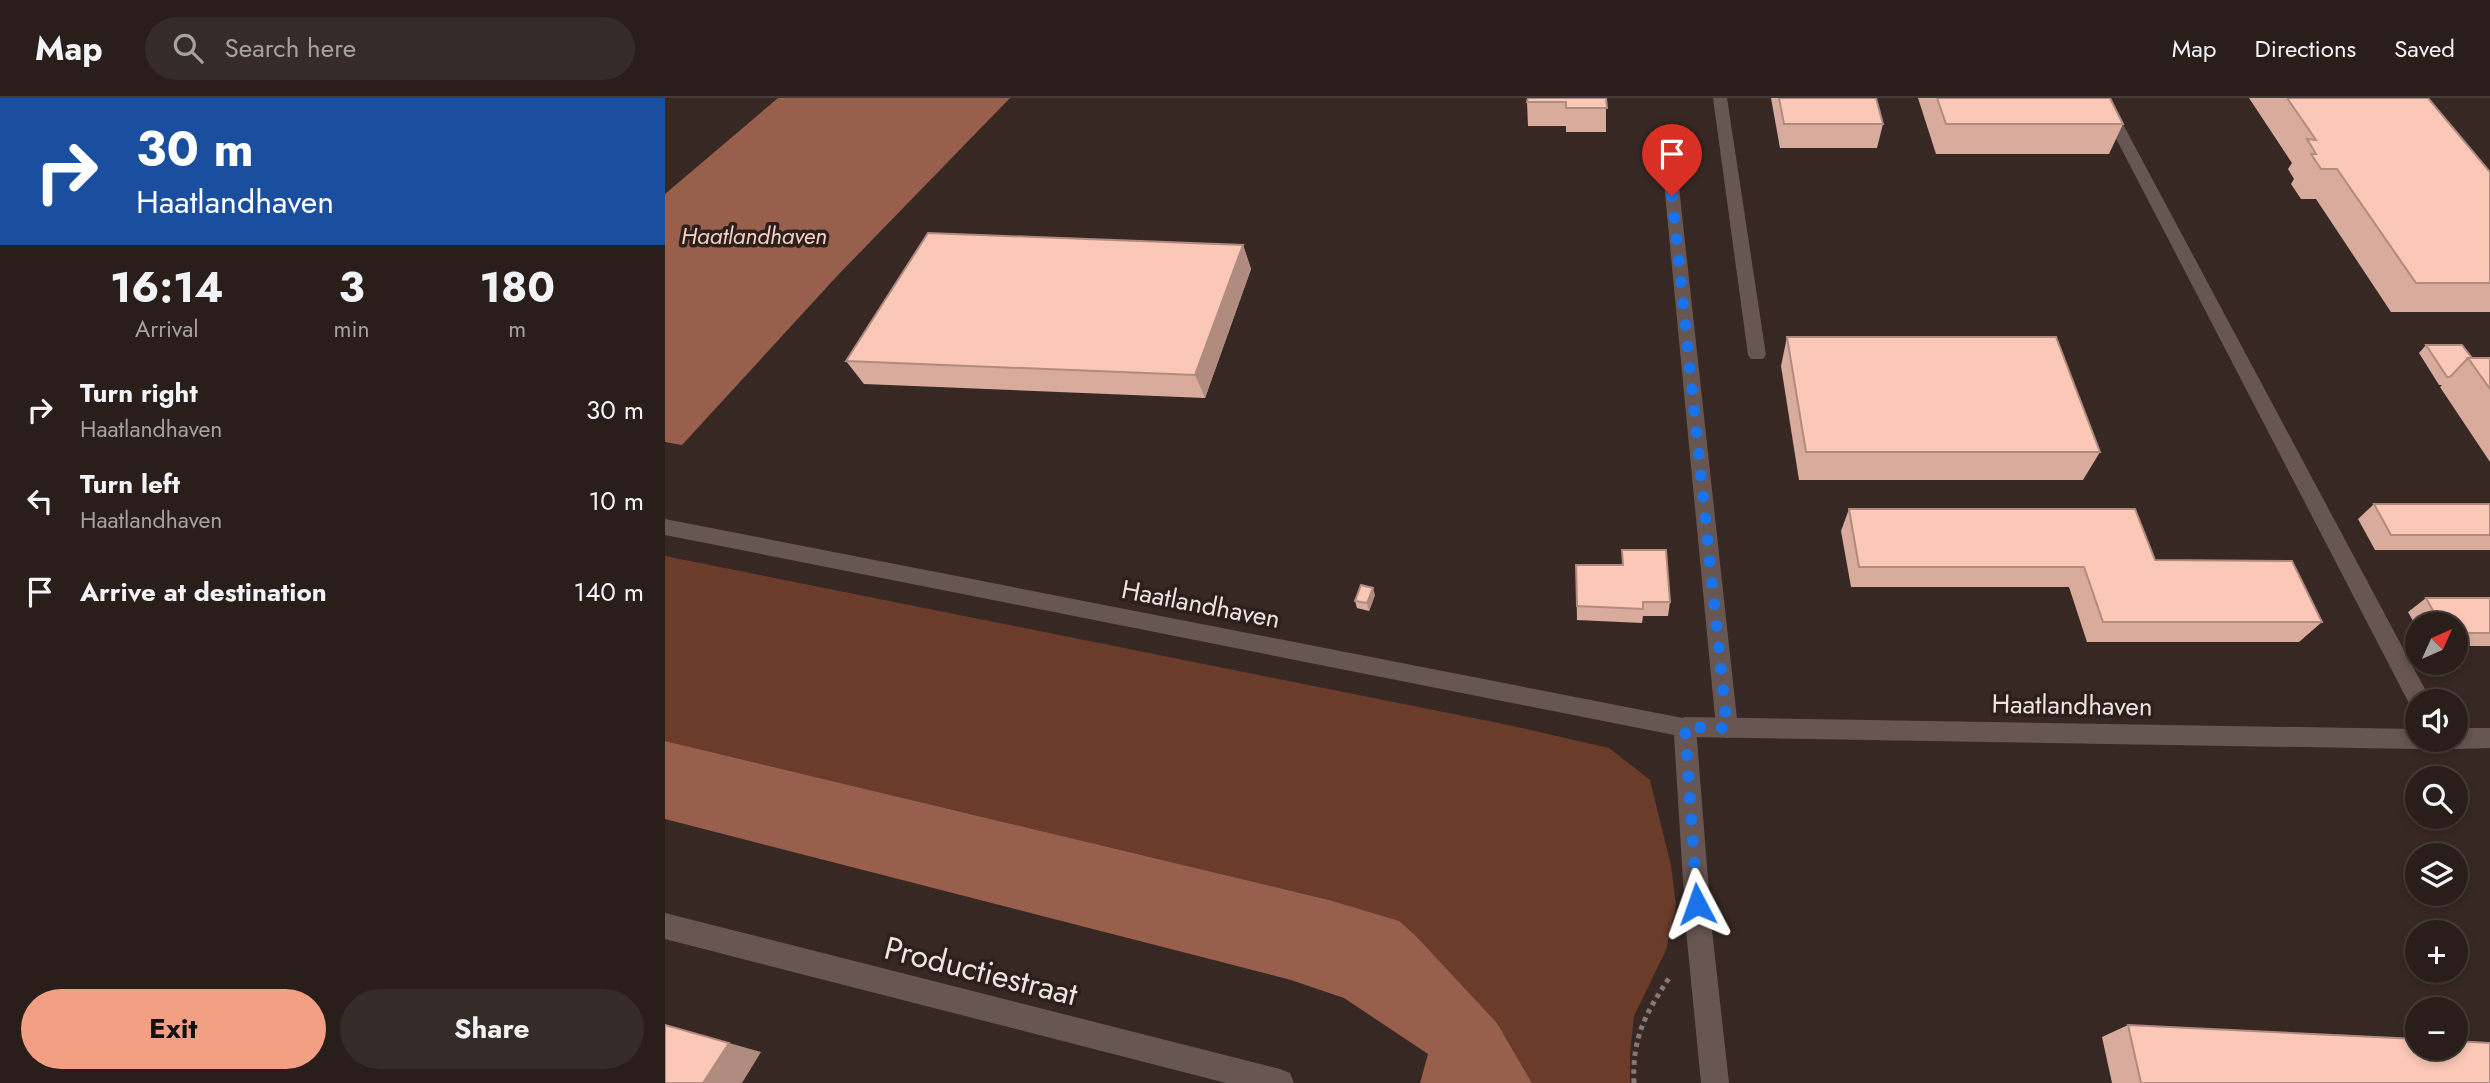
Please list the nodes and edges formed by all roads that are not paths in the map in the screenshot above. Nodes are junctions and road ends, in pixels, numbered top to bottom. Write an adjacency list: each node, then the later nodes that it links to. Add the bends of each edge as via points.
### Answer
1 (1720, 98): 4 (street)
2 (2102, 98): 6 (street)
3 (1667, 141): 8 (street)
4 (1757, 355)
5 (665, 527): 7 (street, Haatlandhaven)
6 (2413, 689)
7 (1685, 727): 8 (street, Haatlandhaven); 14 (street)
8 (1727, 728): 9 (street, Haatlandhaven)
9 (2405, 738)
10 (2490, 738): 11 (street)
11 (2468, 739)
12 (665, 926): 13 (street, Productiestraat)
13 (1280, 1083)
14 (1715, 1083)

